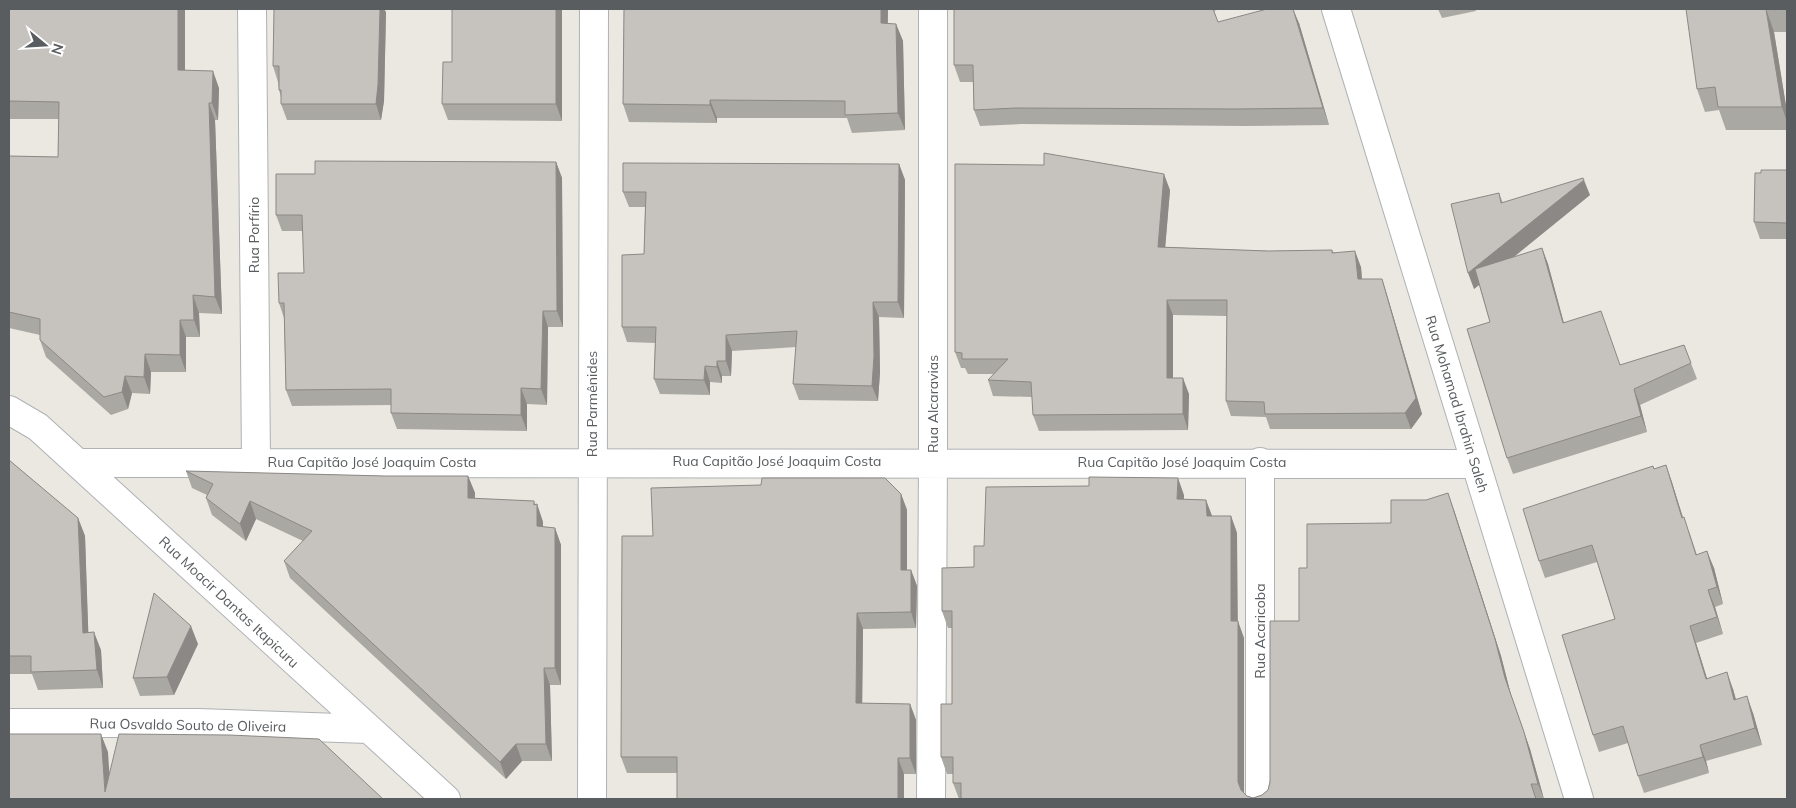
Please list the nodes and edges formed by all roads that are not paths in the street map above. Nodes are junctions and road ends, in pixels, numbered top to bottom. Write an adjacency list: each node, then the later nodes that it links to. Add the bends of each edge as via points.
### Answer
1 (252, 9): 7 (street, Rua Porfírio)
2 (594, 9): 8 (street, Rua Parmênides)
3 (933, 9): 6 (street, Rua Alcaravias)
4 (1336, 9): 11 (street, Rua Mohamad Ibrahin Saleh)
5 (9, 410): 10 (street, Rua Moacir Dantas Itapicuru, via 38,427)
6 (933, 461): 8 (street, Rua Capitão José Joaquim Costa); 9 (street, Rua Capitão José Joaquim Costa); 16 (street, Rua Alcaravias)
7 (256, 462): 8 (street, Rua Capitão José Joaquim Costa); 10 (street, Rua Capitão José Joaquim Costa)
8 (592, 462): 15 (street, Rua Parmênides)
9 (1260, 462): 11 (street, Rua Capitão José Joaquim Costa); 17 (street, Rua Acaricoba)
10 (79, 463): 13 (street, Rua Moacir Dantas Itapicuru)
11 (1475, 464): 18 (street, Rua Mohamad Ibrahin Saleh)
12 (9, 723): 13 (street, Rua Osvaldo Souto de Oliveira, via 198,723)
13 (368, 729): 14 (street, Rua Moacir Dantas Itapicuru)
14 (446, 799)
15 (592, 799)
16 (931, 799)
17 (1260, 799)
18 (1579, 799)

